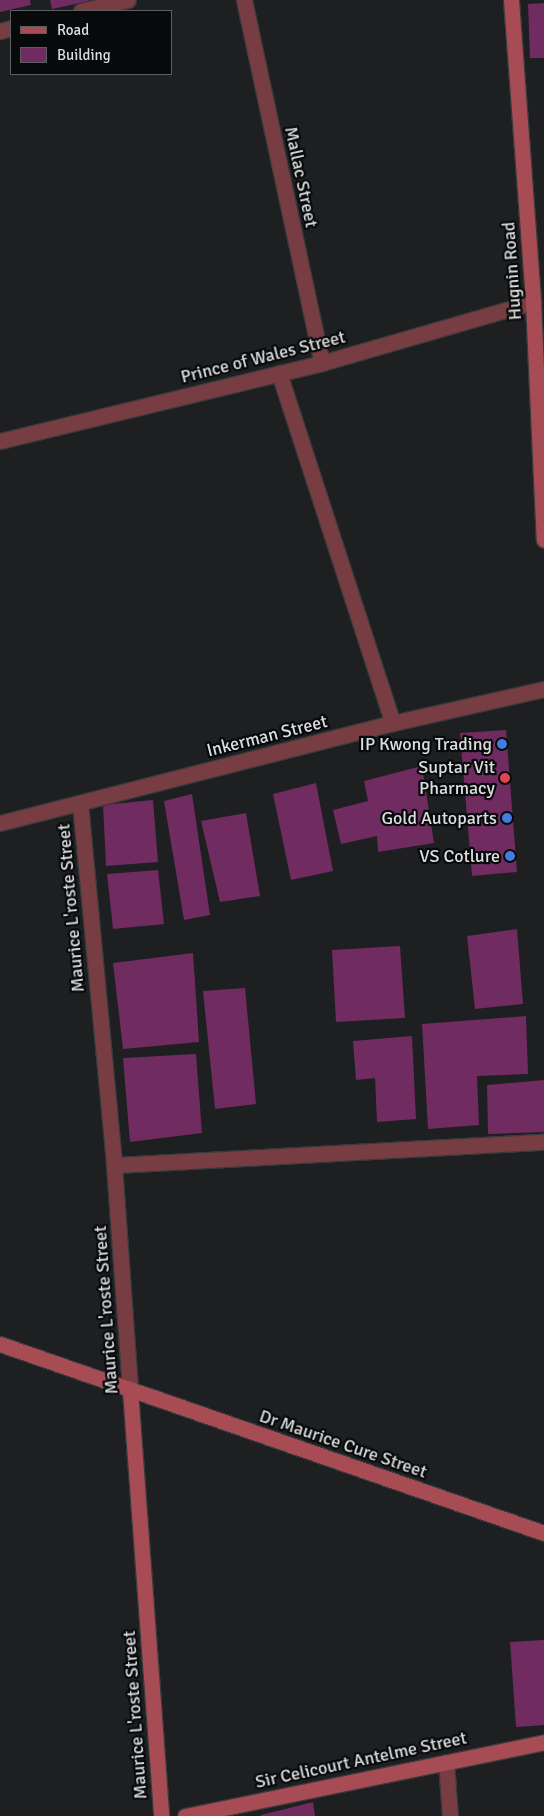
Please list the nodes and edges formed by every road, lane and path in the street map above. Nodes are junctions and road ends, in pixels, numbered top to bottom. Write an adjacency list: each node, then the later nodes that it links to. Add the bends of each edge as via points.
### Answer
1 (128, 0): 4 (street)
2 (244, 0): 6 (street, Mallac Street)
3 (511, 0): 5 (main road, Hugnin Road)
4 (85, 10)
5 (533, 302): 6 (street, Prince of Wales Street); 9 (main road, Hugnin Road)
6 (322, 363): 7 (street, Prince of Wales Street)
7 (279, 373): 8 (street, Prince of Wales Street); 11 (street)
8 (0, 441)
9 (544, 540)
10 (544, 689): 11 (street, Inkerman Street)
11 (393, 723): 12 (street, Inkerman Street)
12 (80, 803): 13 (street, Inkerman Street); 15 (street, Maurice L'roste Street)
13 (0, 823)
14 (544, 1142): 15 (street)
15 (114, 1165): 17 (street, Maurice L'roste Street)
16 (0, 1344): 17 (main road, Dr Maurice Cure Street)
17 (130, 1390): 18 (main road, Dr Maurice Cure Street); 21 (main road, Maurice L'roste Street)
18 (544, 1533)
19 (544, 1742): 20 (main road, Sir Celicourt Antelme Street)
20 (446, 1762): 22 (main road, Sir Celicourt Antelme Street); 23 (street)
21 (161, 1816)
22 (185, 1816)
23 (450, 1816)

